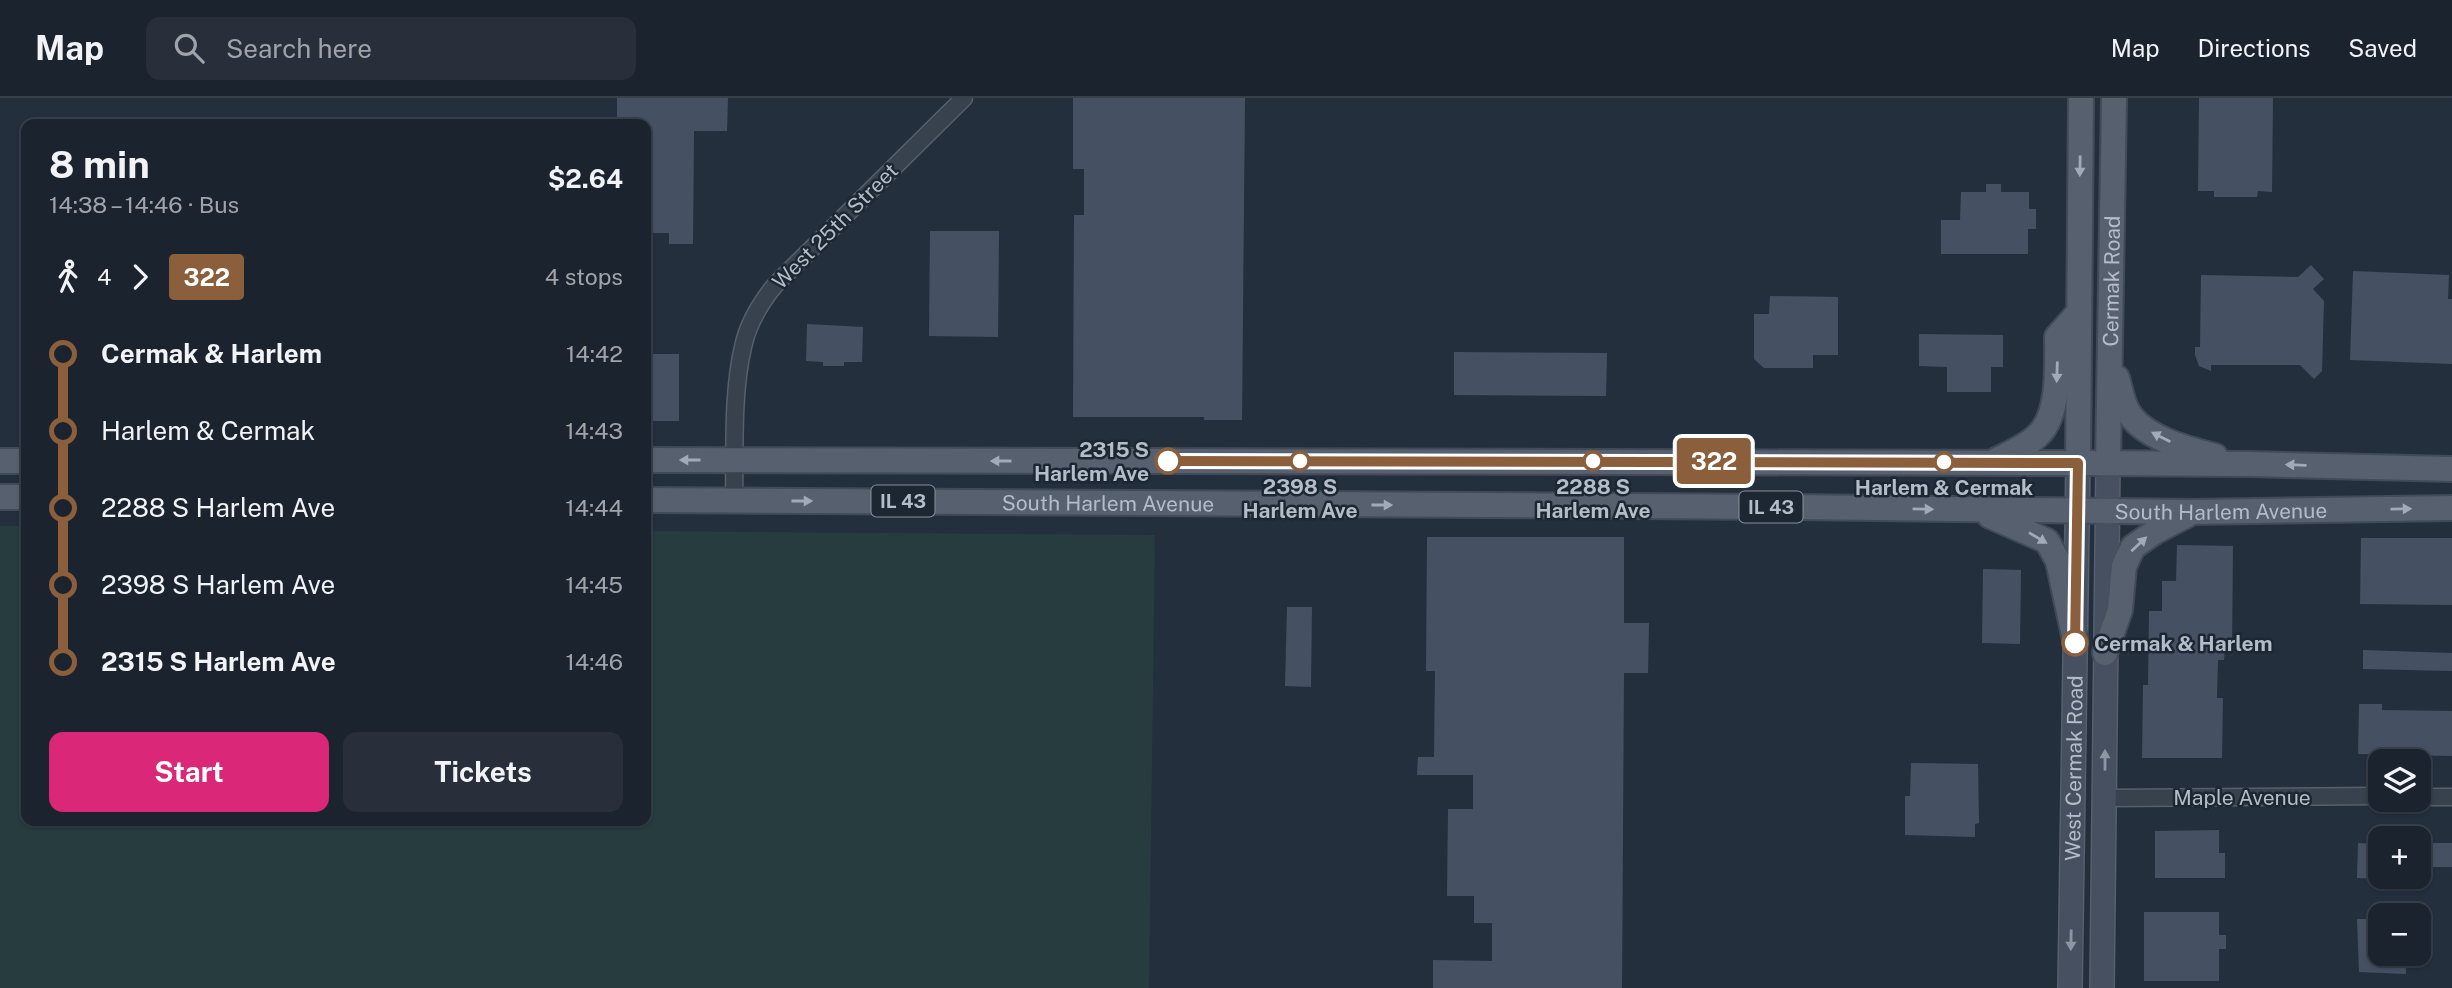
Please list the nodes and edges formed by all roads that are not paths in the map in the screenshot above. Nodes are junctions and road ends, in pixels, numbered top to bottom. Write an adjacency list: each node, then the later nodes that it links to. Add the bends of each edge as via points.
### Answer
1 (964, 98): 7 (street, West 25th Street, via 776,284 760,306 743,346)
2 (2081, 98): 4 (main road, Cermak Road, one-way to 4)
3 (2114, 98): 5 (main road, Cermak Road)
4 (2079, 312): 10 (main road, one-way to 10, via 2057,337 2057,380 2052,409 2041,433); 11 (main road, Cermak Road)
5 (2111, 344): 12 (main road, Cermak Road); 13 (main road, one-way to 5, via 2192,450 2138,424 2127,410)
6 (651, 460): 7 (main road, South Harlem Avenue / IL 43, one-way to 6)
7 (735, 460): 10 (main road, South Harlem Avenue / IL 43, one-way to 7); 18 (street, West 25th Street)
8 (0, 461): 9 (main road)
9 (21, 461)
10 (1993, 462): 11 (main road, South Harlem Avenue / IL 43)
11 (2078, 463): 12 (main road, South Harlem Avenue / IL 43); 21 (main road, West Cermak Road)
12 (2108, 463): 13 (main road, South Harlem Avenue / IL 43); 22 (main road, West Cermak Road)
13 (2249, 464): 14 (main road, South Harlem Avenue / IL 43, one-way to 13)
14 (2452, 469)
15 (0, 497): 16 (main road)
16 (21, 497)
17 (651, 500): 18 (main road, South Harlem Avenue / IL 43)
18 (734, 500): 20 (main road, South Harlem Avenue / IL 43, one-way to 20)
19 (2452, 508): 23 (main road, South Harlem Avenue / IL 43, one-way to 19)
20 (1976, 510): 21 (main road, South Harlem Avenue / IL 43); 24 (main road, one-way to 24, via 2047,541 2058,561)
21 (2076, 511): 22 (main road, South Harlem Avenue / IL 43); 24 (main road, West Cermak Road)
22 (2106, 511): 23 (main road, South Harlem Avenue / IL 43); 25 (main road, West Cermak Road)
23 (2192, 512): 25 (main road, one-way to 23, via 2120,610 2124,566 2133,547)
24 (2075, 640): 30 (main road, West Cermak Road, one-way to 30)
25 (2105, 653): 27 (main road, West Cermak Road, one-way to 25)
26 (2368, 796): 27 (street, Maple Avenue)
27 (2105, 797): 31 (main road, West Cermak Road)
28 (2431, 797): 29 (street)
29 (2452, 797)
30 (2070, 988)
31 (2102, 988)

